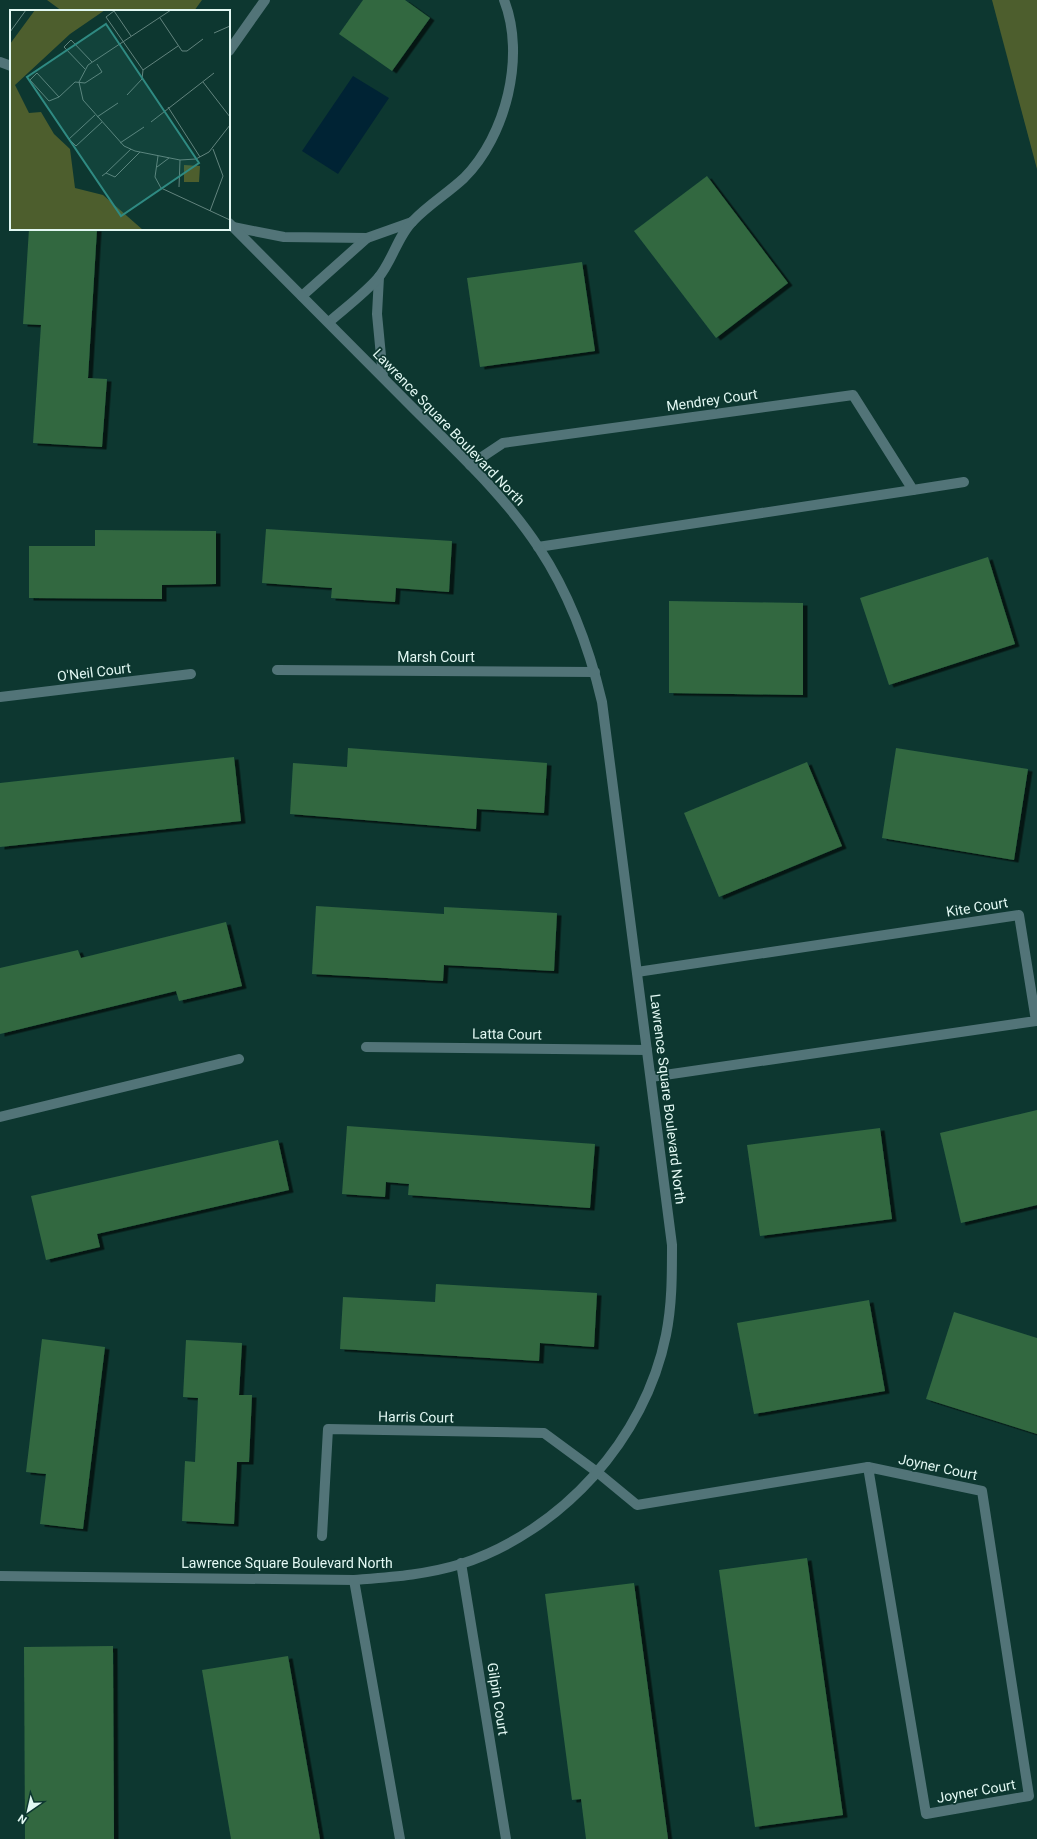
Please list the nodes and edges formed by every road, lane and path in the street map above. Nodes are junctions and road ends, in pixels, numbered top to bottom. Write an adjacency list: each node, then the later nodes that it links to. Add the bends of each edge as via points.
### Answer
1 (265, 0): 3 (street)
2 (504, 0): 6 (street, via 513,43 511,80 503,114 487,147 464,177)
3 (230, 50)
4 (0, 62): 5 (street)
5 (10, 66)
6 (412, 222): 8 (street); 9 (street)
7 (231, 225): 8 (street, via 284,237); 10 (street, Lawrence Square Boulevard North)
8 (367, 238): 10 (street)
9 (379, 277): 11 (street); 12 (street, via 377,314)
10 (302, 296): 11 (street, Lawrence Square Boulevard North)
11 (329, 322): 12 (street, Lawrence Square Boulevard North)
12 (383, 377): 13 (street, Lawrence Square Boulevard North)
13 (470, 465): 15 (street, Mendrey Court, via 503,443 853,395); 16 (street, Lawrence Square Boulevard North, via 511,510)
14 (964, 482): 15 (street)
15 (912, 490): 16 (street)
16 (538, 547): 18 (street, Lawrence Square Boulevard North, via 553,570 578,621)
17 (277, 670): 18 (street, Marsh Court)
18 (595, 672): 21 (street, Lawrence Square Boulevard North, via 602,702)
19 (191, 674): 20 (street, O'Neil Court)
20 (0, 697)
21 (637, 972): 23 (street, Lawrence Square Boulevard North); 25 (street, Kite Court, via 1019,914 1036,1021)
22 (366, 1047): 23 (street, Latta Court)
23 (647, 1050): 25 (street, Lawrence Square Boulevard North)
24 (239, 1059): 26 (street)
25 (651, 1077): 28 (street, Lawrence Square Boulevard North, via 672,1245 672,1294 666,1337 650,1388 625,1436)
26 (0, 1117)
27 (868, 1467): 27 (street, Joyner Court, via 982,1491 1029,1796 926,1814); 28 (street, Joyner Court, via 637,1505)
28 (597, 1472): 29 (street, Harris Court, via 544,1433 328,1430); 30 (street, Lawrence Square Boulevard North, via 552,1516 506,1545)
29 (322, 1536)
30 (461, 1564): 32 (street, Lawrence Square Boulevard North, via 409,1576); 34 (street, Gilpin Court)
31 (0, 1576): 32 (street, Lawrence Square Boulevard North)
32 (354, 1580): 33 (street)
33 (400, 1839)
34 (506, 1839)

